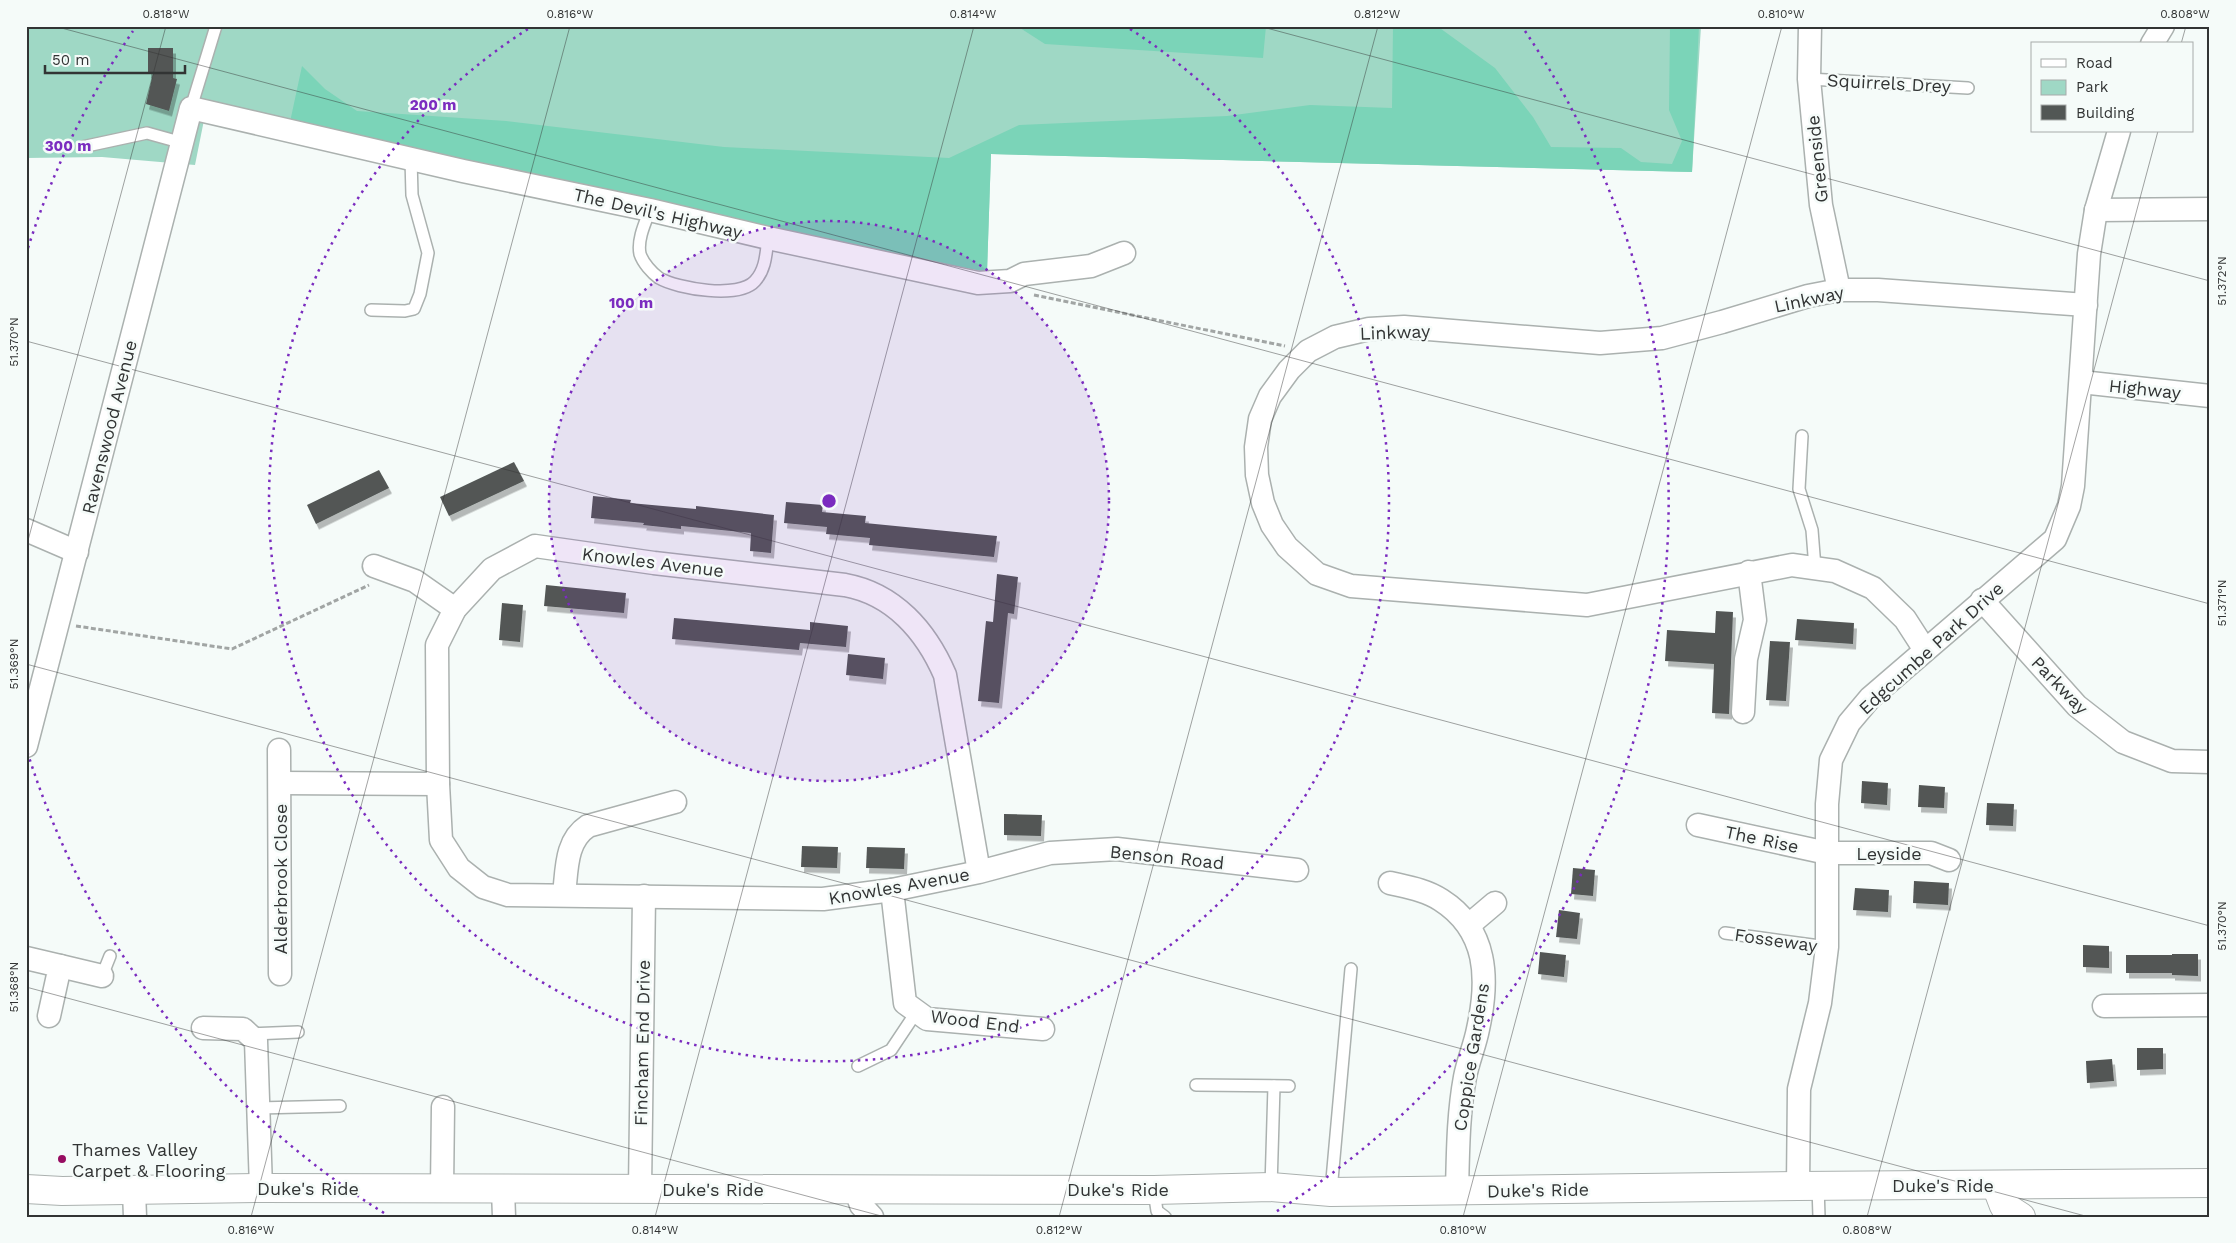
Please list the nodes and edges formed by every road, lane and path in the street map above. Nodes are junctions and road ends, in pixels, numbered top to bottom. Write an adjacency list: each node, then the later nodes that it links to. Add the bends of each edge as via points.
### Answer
1 (216, 26): 7 (lane)
2 (1810, 26): 5 (street, Greenside)
3 (2163, 26): 4 (street)
4 (2153, 42)
5 (1809, 79): 6 (lane, Squirrels Drey); 18 (street, Greenside, via 1821,205)
6 (1968, 88)
7 (192, 108): 9 (street, Ravenswood Avenue); 11 (street, The Devil's Highway)
8 (2119, 132): 14 (street, Edgcumbe Park Drive)
9 (183, 142): 10 (lane, via 147,133); 26 (street, Ravenswood Avenue)
10 (82, 147)
11 (411, 159): 13 (street, The Devil's Highway); 20 (lane, via 412,195 428,253 420,294 414,309)
12 (2210, 209): 14 (street)
13 (650, 210): 15 (street, The Devil's Highway); 15 (lane, via 642,233 640,255 659,278 675,284 705,290 739,289 754,283 764,270)
14 (2096, 210): 19 (street, Edgcumbe Park Drive)
15 (768, 238): 17 (street, The Devil's Highway, via 978,283)
16 (1124, 253): 17 (street, The Devil's Highway, via 1091,266 1024,274)
17 (1010, 281): 21 (path, via 1026,293)
18 (1839, 290): 19 (street, Linkway); 21 (street, Linkway, via 1662,338 1600,343 1404,327 1335,337)
19 (2086, 305): 22 (street, Edgcumbe Park Drive)
20 (371, 310)
21 (1308, 351): 29 (street, Linkway, via 1270,396 1260,419 1257,475 1272,525 1287,547 1318,574 1351,586 1587,605)
22 (2081, 382): 23 (street, Highway); 31 (street, Edgcumbe Park Drive, via 2072,486 2062,527 2055,539)
23 (2210, 396)
24 (1802, 436): 28 (lane, via 1799,489 1812,530)
25 (26, 530): 26 (street)
26 (77, 552): 33 (street, Ravenswood Avenue)
27 (374, 566): 30 (street)
28 (1815, 568): 29 (street, Linkway, via 1792,565); 34 (street, Linkway, via 1835,571 1873,588 1905,619)
29 (1749, 572): 35 (street, via 1755,620 1746,659)
30 (395, 573): 32 (street, via 415,581); 33 (path, via 232,649)
31 (1982, 600): 34 (street, Edgcumbe Park Drive); 38 (street, Parkway, via 2077,706 2123,742 2172,762)
32 (455, 609): 40 (street, Knowles Avenue, via 437,645); 46 (street, Knowles Avenue, via 492,569 535,546 866,590 887,601 921,632 944,675)
33 (58, 624): 36 (street, Ravenswood Avenue)
34 (1925, 650): 43 (street, Edgcumbe Park Drive, via 1870,698 1849,723 1831,760)
35 (1743, 712)
36 (26, 746)
37 (279, 750): 39 (street, Alderbrook Close)
38 (2210, 762)
39 (280, 783): 40 (street, Alderbrook Close); 59 (street, Alderbrook Close)
40 (438, 784): 49 (street, Knowles Avenue, via 441,840 459,868 483,887 508,895)
41 (675, 802): 49 (street, via 581,830 570,848)
42 (1698, 825): 43 (street, The Rise)
43 (1827, 853): 44 (street, Leyside, via 1931,853); 54 (street, Edgcumbe Park Drive)
44 (1949, 860)
45 (1297, 870): 46 (street, Benson Road, via 1118,849 1050,853)
46 (979, 872): 48 (street, Knowles Avenue)
47 (1390, 883): 52 (street, Coppice Gardens, via 1440,899)
48 (892, 890): 50 (street, Knowles Avenue, via 823,899); 62 (street, Wood End, via 905,1002)
49 (564, 895): 50 (street, Knowles Avenue)
50 (644, 896): 83 (street, Fincham End Drive)
51 (1495, 903): 52 (street)
52 (1469, 925): 86 (street, Coppice Gardens, via 1480,946 1484,987 1478,1029 1465,1075 1458,1128)
53 (1726, 932): 54 (lane, Fosseway)
54 (1827, 948): 77 (street, Edgcumbe Park Drive, via 1820,1003 1799,1089)
55 (26, 958): 56 (street)
56 (60, 966): 57 (street); 63 (street)
57 (106, 966)
58 (1351, 969): 87 (lane)
59 (280, 974)
60 (2210, 1005): 61 (street)
61 (2104, 1006)
62 (917, 1011): 65 (street, Wood End, via 927,1019); 68 (lane, via 891,1050)
63 (49, 1016)
64 (203, 1028): 67 (street, via 242,1028)
65 (1043, 1029)
66 (298, 1032): 67 (lane)
67 (249, 1034): 74 (street, via 256,1041)
68 (858, 1066)
69 (1196, 1085): 70 (lane)
70 (1274, 1086): 71 (lane); 78 (lane)
71 (1289, 1086)
72 (340, 1106): 74 (lane)
73 (443, 1107): 82 (street)
74 (258, 1108): 79 (street)
75 (2210, 1183): 76 (main road, Duke's Ride)
76 (1996, 1185): 77 (main road, Duke's Ride); 93 (main road, via 2004,1206)
77 (1808, 1186): 86 (main road, Duke's Ride); 92 (lane)
78 (1271, 1187): 85 (main road, Duke's Ride); 87 (main road, Duke's Ride)
79 (261, 1188): 82 (main road, Duke's Ride); 88 (main road, Duke's Ride)
80 (855, 1188): 83 (main road, Duke's Ride); 85 (main road, Duke's Ride); 90 (street, via 861,1205)
81 (26, 1189): 88 (main road, Duke's Ride, via 62,1191)
82 (442, 1189): 84 (main road, Duke's Ride)
83 (640, 1189): 84 (main road, Duke's Ride)
84 (503, 1190): 89 (street)
85 (1154, 1190): 91 (lane, via 1157,1211)
86 (1457, 1191): 87 (main road, Duke's Ride)
87 (1331, 1192)
88 (135, 1204)
89 (504, 1217)
90 (872, 1217)
91 (1165, 1217)
92 (1819, 1217)
93 (2021, 1217)

